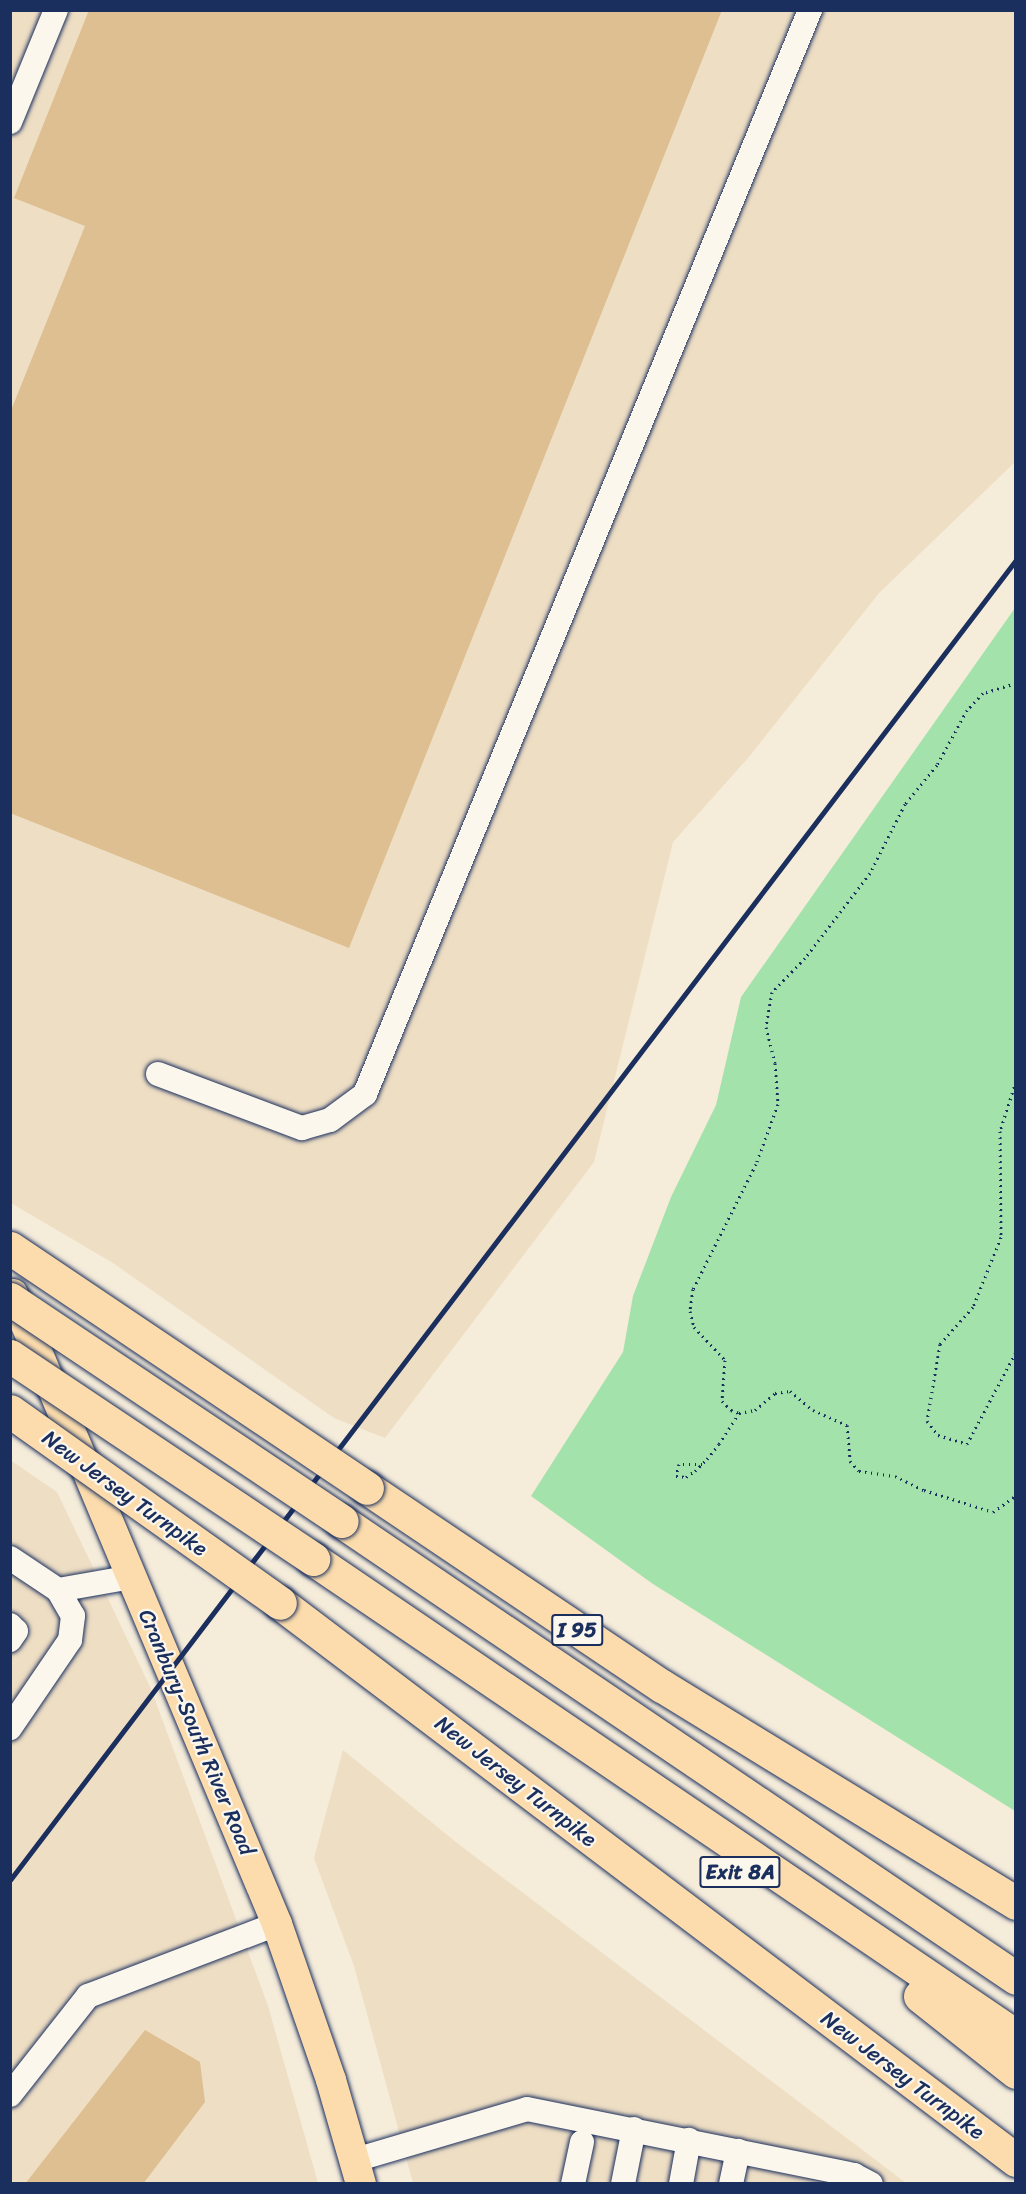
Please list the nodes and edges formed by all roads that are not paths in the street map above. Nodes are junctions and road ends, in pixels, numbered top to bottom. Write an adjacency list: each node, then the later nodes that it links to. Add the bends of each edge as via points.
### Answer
1 (56, 10): 3 (lane)
2 (810, 10): 5 (lane, via 365,1094 330,1120 302,1128)
3 (19, 76): 4 (lane)
4 (10, 122)
5 (158, 1074)
6 (10, 1248): 18 (highway, I 95, bridge)
7 (10, 1289): 12 (main road, Cranbury-South River Road)
8 (10, 1299): 19 (highway, I 95, bridge)
9 (10, 1356): 16 (highway, New Jersey Turnpike, bridge)
10 (10, 1411): 20 (highway, New Jersey Turnpike, bridge, via 280,1604)
11 (10, 1558): 13 (lane)
12 (132, 1577): 13 (lane); 23 (main road, Cranbury-South River Road)
13 (58, 1590): 17 (lane, via 73,1616 70,1640)
14 (10, 1625): 15 (lane, via 16,1632)
15 (10, 1640)
16 (467, 1667): 26 (highway, New Jersey Turnpike); 27 (highway, Exit 8A, via 626,1792 932,2004)
17 (10, 1728)
18 (790, 1767): 21 (highway); 22 (highway, I 95)
19 (726, 1783): 24 (highway); 25 (highway, I 95)
20 (642, 1879): 33 (highway, New Jersey Turnpike); 35 (highway, Exit 8A, via 720,1953 790,2010)
21 (1016, 1884)
22 (1016, 1903)
23 (277, 1924): 28 (lane, via 88,1996); 34 (main road, Cranbury-South River Road)
24 (1016, 1955)
25 (1016, 1978)
26 (1016, 2036)
27 (1016, 2072)
28 (10, 2095)
29 (634, 2129): 30 (lane); 34 (lane, via 527,2109); 37 (lane)
30 (689, 2140): 32 (lane); 38 (lane)
31 (582, 2142): 36 (lane)
32 (738, 2151): 39 (lane); 40 (lane, via 854,2175)
33 (1016, 2160)
34 (358, 2172)
35 (1016, 2180)
36 (573, 2184)
37 (624, 2184)
38 (681, 2184)
39 (731, 2184)
40 (871, 2184)

